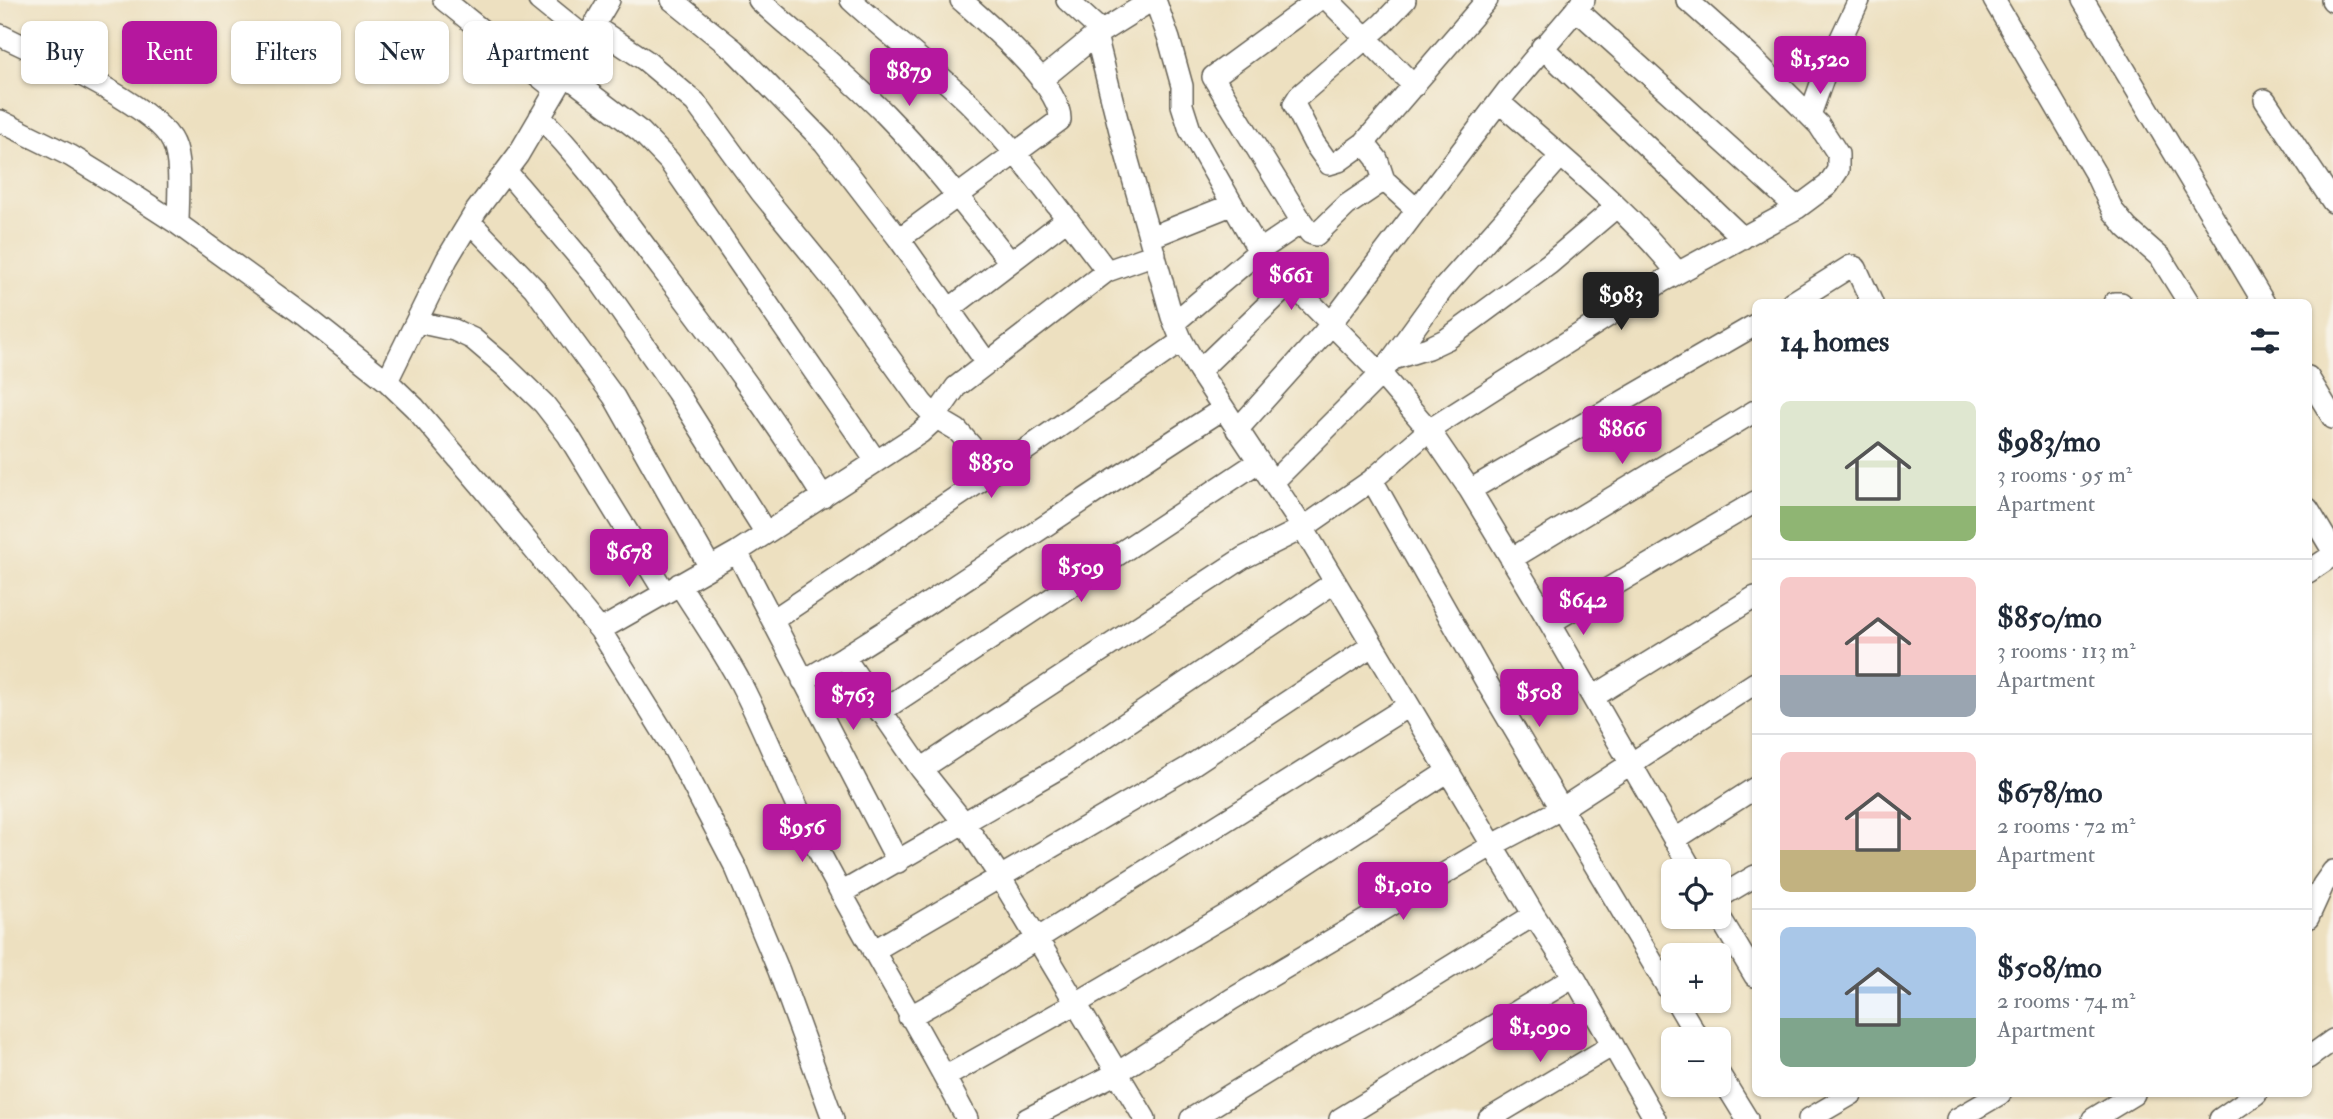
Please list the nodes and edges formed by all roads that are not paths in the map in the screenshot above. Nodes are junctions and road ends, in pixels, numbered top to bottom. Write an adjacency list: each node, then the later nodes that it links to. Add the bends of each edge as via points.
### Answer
1 (444, 0): 19 (street)
2 (539, 0): 20 (street)
3 (609, 0): 21 (street)
4 (672, 0): 54 (street, via 734,50 812,128)
5 (759, 0): 43 (street, via 880,110)
6 (851, 0): 39 (street, via 955,90)
7 (961, 0): 28 (street, via 1022,56)
8 (1067, 0): 22 (street)
9 (1154, 0): 22 (street); 32 (street)
10 (1318, 0): 27 (street)
11 (1328, 0): 24 (street)
12 (1405, 0): 24 (street)
13 (1487, 0): 31 (street)
14 (1687, 0): 35 (street)
15 (1859, 0): 35 (street)
16 (1994, 0): 62 (street, via 2113,211 2161,258)
17 (2083, 0): 63 (street)
18 (1580, 5): 26 (street); 47 (street)
19 (474, 21)
20 (572, 21)
21 (598, 21)
22 (1099, 33): 28 (street); 55 (street, via 1123,143)
23 (0, 35): 52 (street, via 112,93 163,127 174,146)
24 (1366, 38): 31 (street); 38 (street, via 1294,104 1329,164)
25 (613, 44): 76 (street, via 645,60 695,102)
26 (1542, 47): 34 (street); 53 (street)
27 (1213, 77): 32 (street); 51 (street)
28 (1041, 80): 39 (street, via 1060,120)
29 (560, 84): 36 (street)
30 (564, 84): 80 (street, via 640,132 669,161)
31 (1414, 86): 38 (street)
32 (1183, 94): 45 (street, via 1190,130)
33 (2265, 100): 44 (street)
34 (1499, 102): 40 (street); 48 (street)
35 (1810, 115): 47 (street, via 1832,143 1839,163 1828,185)
36 (540, 117): 41 (street); 86 (street, via 607,194 766,408)
37 (0, 121): 52 (street, via 71,156)
38 (1364, 143): 42 (street, via 1377,159)
39 (1014, 154): 43 (street); 49 (street)
40 (1560, 157): 46 (street); 70 (street, via 1432,303)
41 (506, 172): 50 (street); 90 (street, via 601,283)
42 (1384, 180): 48 (street); 51 (street, via 1347,205 1316,235)
43 (958, 196): 54 (street); 57 (street)
44 (2333, 202)
45 (1231, 205): 55 (street); 56 (street)
46 (1616, 207): 59 (street); 70 (street, via 1549,264 1447,339)
47 (1797, 208): 53 (street)
48 (1417, 210): 66 (street)
49 (1067, 219): 57 (street); 58 (street)
50 (470, 222): 65 (street); 94 (street, via 534,288 614,397)
51 (1302, 222): 56 (street)
52 (178, 223): 72 (street)
53 (1742, 238): 59 (street)
54 (899, 239): 64 (street)
55 (1153, 246): 58 (street); 68 (street)
56 (1259, 251): 68 (street)
57 (1010, 262): 64 (street)
58 (1107, 271): 69 (street)
59 (1677, 272): 79 (street)
60 (1799, 299): 61 (street, via 1853,266)
61 (1870, 299)
62 (2187, 299)
63 (2262, 299)
64 (948, 310): 69 (street)
65 (417, 322): 72 (street); 97 (street, via 473,339 544,404)
66 (1330, 324): 70 (street); 71 (street, via 1293,285 1288,286); 78 (street)
67 (1752, 327): 85 (street)
68 (1178, 332): 71 (street); 82 (street)
69 (987, 363): 76 (street, via 953,390)
70 (1387, 366): 79 (street); 84 (street)
71 (1199, 371): 74 (street)
72 (387, 381): 101 (street, via 481,485)
73 (2312, 384): 77 (street)
74 (1223, 409): 78 (street); 103 (street)
75 (1752, 413): 93 (street)
76 (935, 417): 80 (street, via 920,433); 82 (street, via 957,430)
77 (2333, 418)
78 (1237, 430): 81 (street)
79 (1430, 430): 83 (street); 85 (street)
80 (876, 461): 86 (street)
81 (1258, 462): 84 (street); 108 (street)
82 (994, 472): 99 (street)
83 (1372, 480): 89 (street); 113 (street)
84 (1273, 482): 89 (street)
85 (1470, 490): 93 (street)
86 (823, 497): 90 (street)
87 (1752, 504): 100 (street)
88 (2312, 516): 92 (street)
89 (1303, 528): 96 (street); 110 (street, via 1243,558)
90 (766, 533): 91 (street)
91 (737, 552): 94 (street); 99 (street)
92 (2333, 553): 95 (street)
93 (1511, 559): 100 (street)
94 (710, 567): 97 (street)
95 (2312, 569)
96 (1335, 582): 102 (street); 114 (street, via 1083,752)
97 (672, 589): 101 (street); 123 (street, via 726,657)
98 (1752, 599): 106 (street)
99 (773, 620): 104 (street)
100 (1550, 623): 106 (street)
101 (600, 630): 146 (street, via 675,751 736,868)
102 (1373, 645): 107 (street); 119 (street, via 1189,767)
103 (844, 657): 104 (street); 108 (street)
104 (803, 681): 118 (street)
105 (1752, 685): 109 (street)
106 (1593, 697): 109 (street)
107 (1408, 706): 111 (street); 127 (street)
108 (880, 712): 110 (street)
109 (1630, 765): 113 (street); 115 (street)
110 (921, 769): 114 (street)
111 (1447, 772): 116 (street); 132 (street, via 1260,895)
112 (1752, 790): 115 (street)
113 (1561, 809): 116 (street); 130 (street)
114 (965, 824): 118 (street); 119 (street)
115 (1674, 840): 117 (street)
116 (1493, 845): 125 (street); 137 (street, via 1232,999)
117 (1685, 859)
118 (898, 862): 123 (street)
119 (999, 876): 127 (street); 128 (street)
120 (1752, 878): 122 (street)
121 (2329, 884): 124 (street)
122 (1731, 890)
123 (841, 893): 128 (street)
124 (2312, 912)
125 (1534, 915): 131 (street); 150 (street)
126 (1728, 929): 129 (street)
127 (1036, 939): 132 (street); 133 (street)
128 (873, 951): 133 (street)
129 (1752, 966)
130 (1661, 976)
131 (1574, 977): 135 (street); 151 (street)
132 (1075, 1004): 137 (street); 138 (street)
133 (909, 1017): 138 (street)
134 (2333, 1040): 136 (street)
135 (1613, 1045): 152 (street); 153 (street)
136 (2312, 1055)
137 (1117, 1073): 145 (street); 149 (street)
138 (945, 1077): 147 (street)
139 (1731, 1093): 154 (street)
140 (1847, 1097): 144 (street)
141 (1995, 1097): 156 (street)
142 (2129, 1097): 157 (street)
143 (2252, 1097): 158 (street)
144 (1831, 1106): 155 (street)
145 (1053, 1113): 148 (street)
146 (833, 1119)
147 (967, 1119)
148 (1027, 1119)
149 (1145, 1119)
150 (1191, 1119)
151 (1340, 1119)
152 (1489, 1119)
153 (1655, 1119)
154 (1747, 1119)
155 (1809, 1119)
156 (1957, 1119)
157 (2093, 1119)
158 (2220, 1119)

